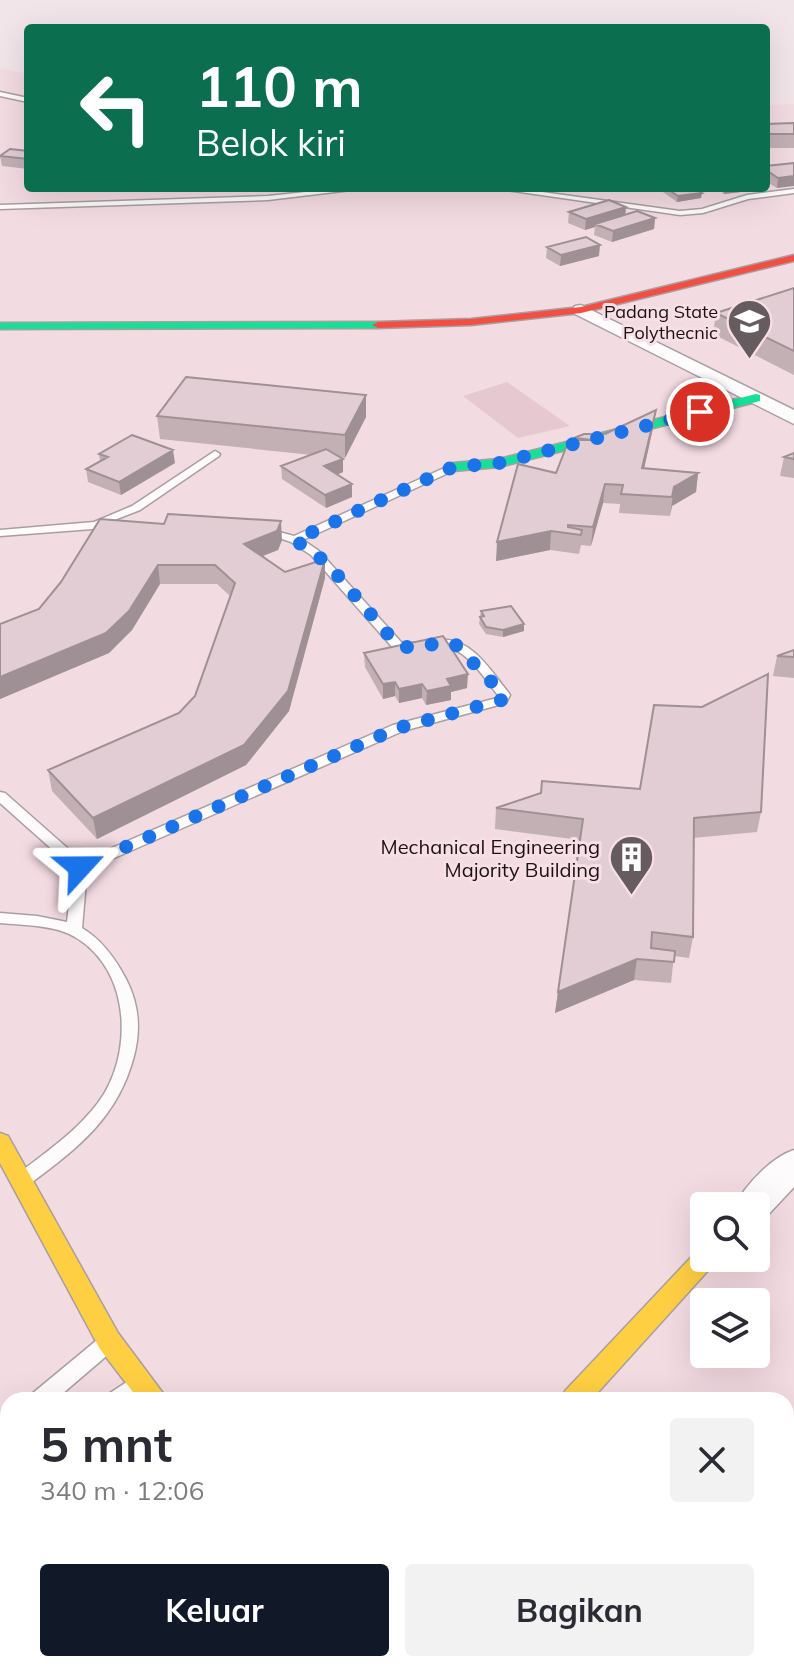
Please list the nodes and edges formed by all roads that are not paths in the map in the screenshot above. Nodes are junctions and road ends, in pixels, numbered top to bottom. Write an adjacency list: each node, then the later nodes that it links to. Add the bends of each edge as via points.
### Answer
1 (0, 94): 2 (lane)
2 (24, 99)
3 (794, 191): 5 (lane, via 680,213)
4 (326, 192): 6 (lane)
5 (526, 192)
6 (0, 207)
7 (794, 258): 8 (street)
8 (581, 310): 9 (street, via 391,326); 10 (street)
9 (0, 326)
10 (756, 398): 11 (street); 13 (street, via 499,463)
11 (794, 418)
12 (215, 454): 14 (lane, via 136,508)
13 (453, 467): 18 (lane)
14 (91, 525): 15 (lane); 17 (lane)
15 (137, 526)
16 (244, 530): 18 (lane)
17 (0, 533)
18 (295, 540): 20 (lane, via 327,563 392,642 411,648 456,645 504,695 502,700 398,728)
19 (0, 796): 20 (lane)
20 (80, 867): 22 (lane)
21 (0, 918): 22 (lane)
22 (74, 931): 23 (lane, via 98,949 126,992 131,1027 116,1087 78,1137)
23 (8, 1158): 27 (street)
24 (794, 1164): 25 (street)
25 (767, 1192)
26 (692, 1272): 32 (street)
27 (109, 1341): 28 (street); 29 (lane)
28 (142, 1380): 30 (lane); 31 (street)
29 (49, 1392)
30 (127, 1392)
31 (150, 1392)
32 (581, 1392)

